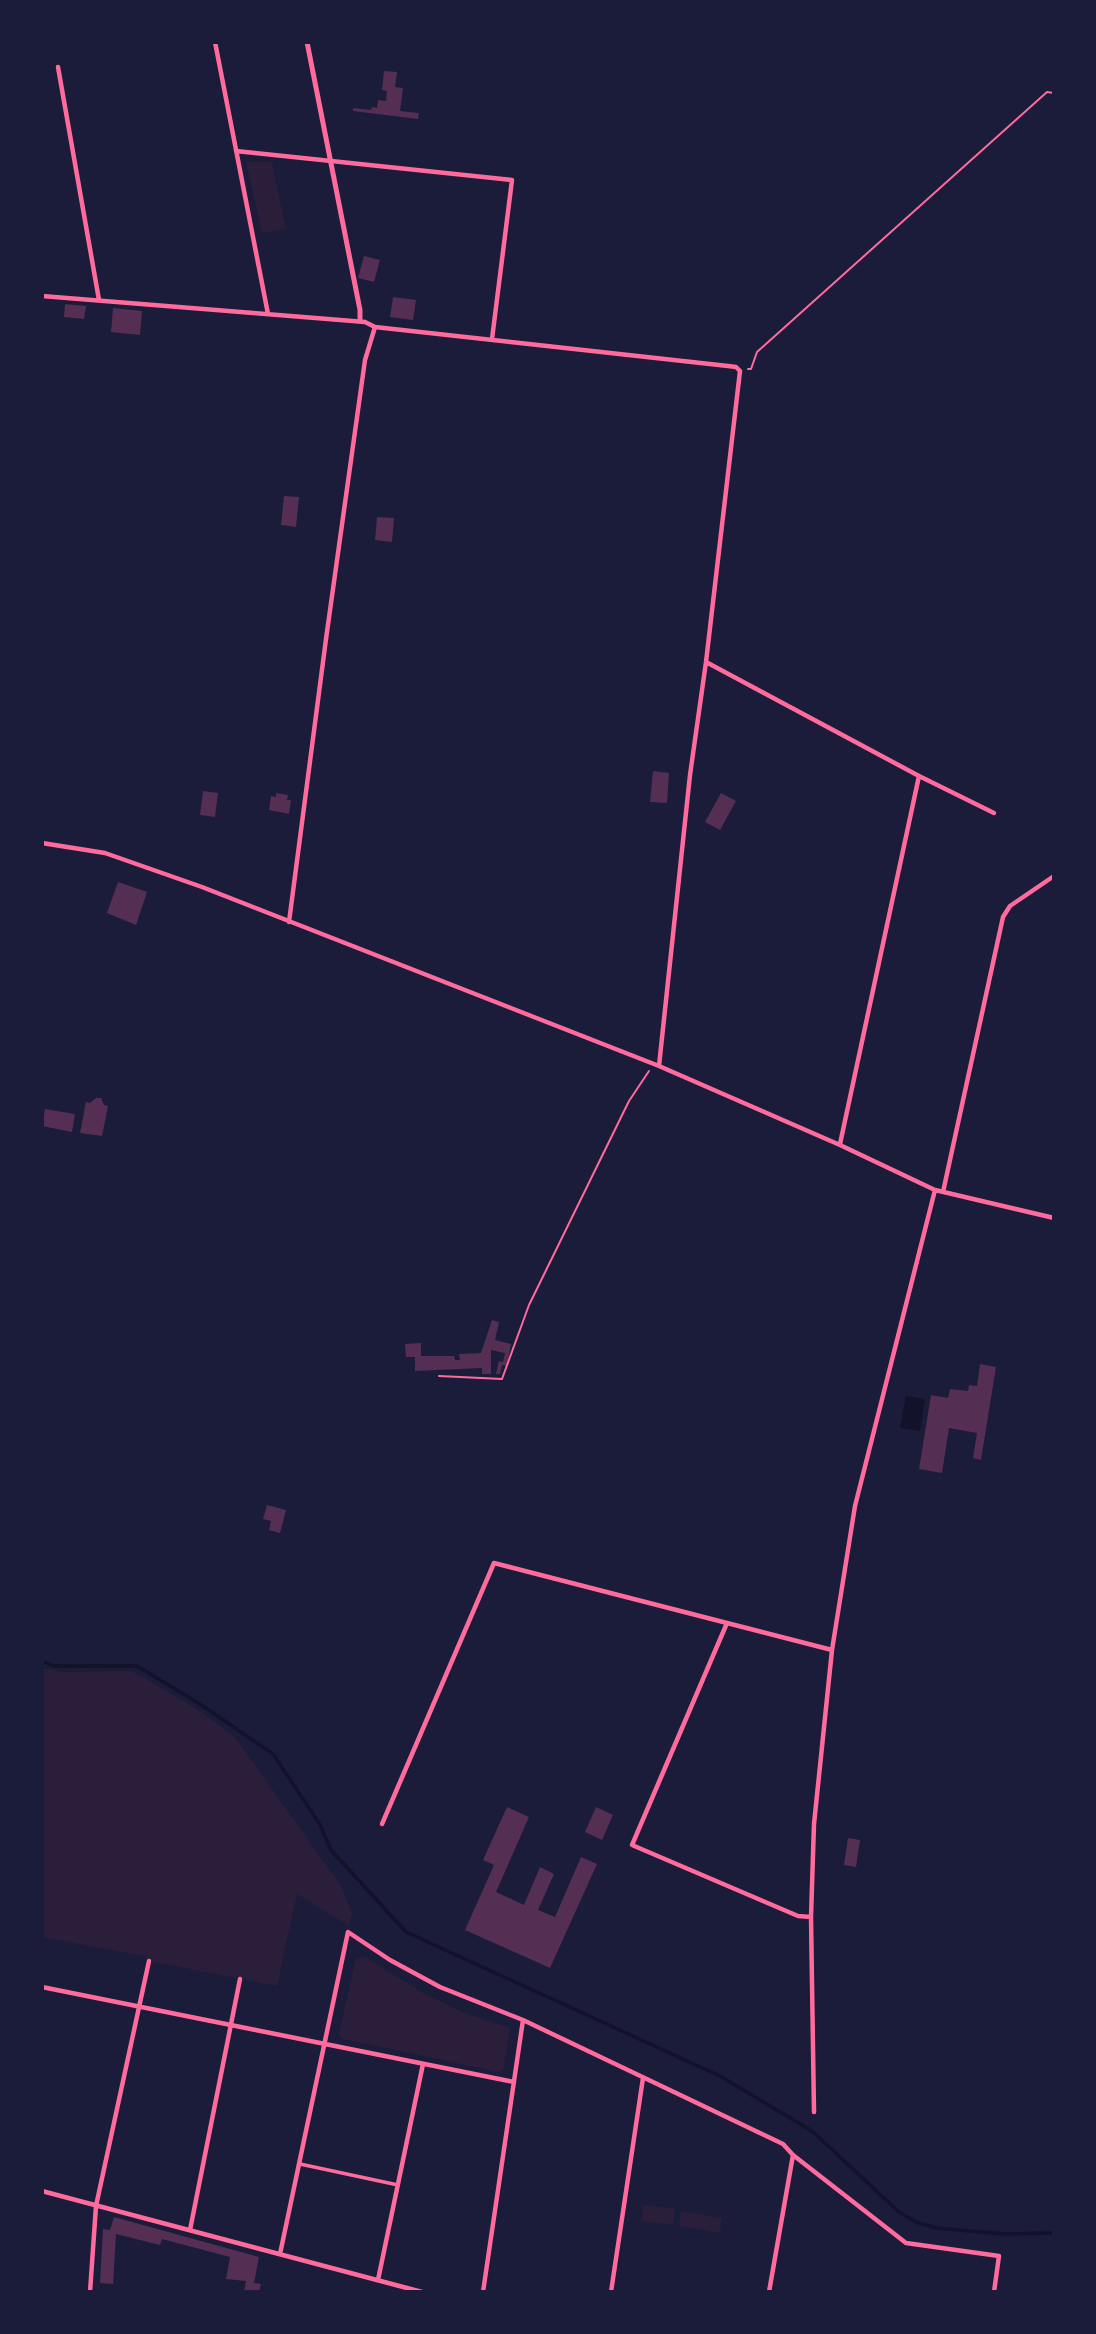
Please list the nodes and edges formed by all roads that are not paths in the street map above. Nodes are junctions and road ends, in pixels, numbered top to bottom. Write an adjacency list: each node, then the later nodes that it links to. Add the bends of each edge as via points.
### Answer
1 (215, 42): 4 (street)
2 (307, 42): 5 (street)
3 (58, 67): 7 (street)
4 (236, 151): 5 (street); 8 (street)
5 (330, 161): 9 (street); 11 (street, via 512,180)
6 (42, 296): 7 (street)
7 (99, 300): 8 (street)
8 (268, 314): 9 (street)
9 (360, 321): 10 (street)
10 (375, 327): 11 (street); 17 (street, via 363,373)
11 (492, 339): 12 (street, via 740,371)
12 (706, 662): 13 (street); 18 (street)
13 (919, 776): 14 (street); 19 (street)
14 (995, 813)
15 (42, 843): 17 (street, via 105,853)
16 (1054, 876): 21 (street, via 1010,906 1003,917)
17 (289, 922): 18 (street)
18 (656, 1065): 19 (street)
19 (840, 1145): 20 (street)
20 (934, 1190): 21 (street); 24 (street, via 855,1506)
21 (943, 1192): 22 (street)
22 (1054, 1218)
23 (727, 1623): 24 (street); 25 (street, via 494,1563); 26 (street, via 632,1845 798,1916)
24 (832, 1650): 26 (street, via 814,1824)
25 (382, 1824)
26 (811, 1917): 37 (street)
27 (149, 1961): 30 (street)
28 (240, 1979): 32 (street)
29 (42, 1987): 30 (street)
30 (140, 2006): 32 (street); 42 (street)
31 (523, 2020): 33 (street, via 440,1987 348,1932); 35 (street); 36 (street)
32 (231, 2024): 33 (street); 43 (street)
33 (325, 2043): 34 (street); 39 (street)
34 (423, 2064): 36 (street); 40 (street)
35 (643, 2078): 38 (street, via 783,2144); 49 (street)
36 (514, 2082): 48 (street)
37 (814, 2112)
38 (793, 2155): 50 (street); 51 (street, via 906,2243 999,2256)
39 (300, 2164): 40 (street); 44 (street)
40 (398, 2185): 45 (street)
41 (42, 2191): 42 (street)
42 (96, 2206): 43 (street); 46 (street)
43 (190, 2230): 44 (street)
44 (280, 2254): 45 (street)
45 (378, 2280): 47 (street)
46 (90, 2292)
47 (422, 2292)
48 (483, 2292)
49 (611, 2292)
50 (769, 2292)
51 (994, 2292)

